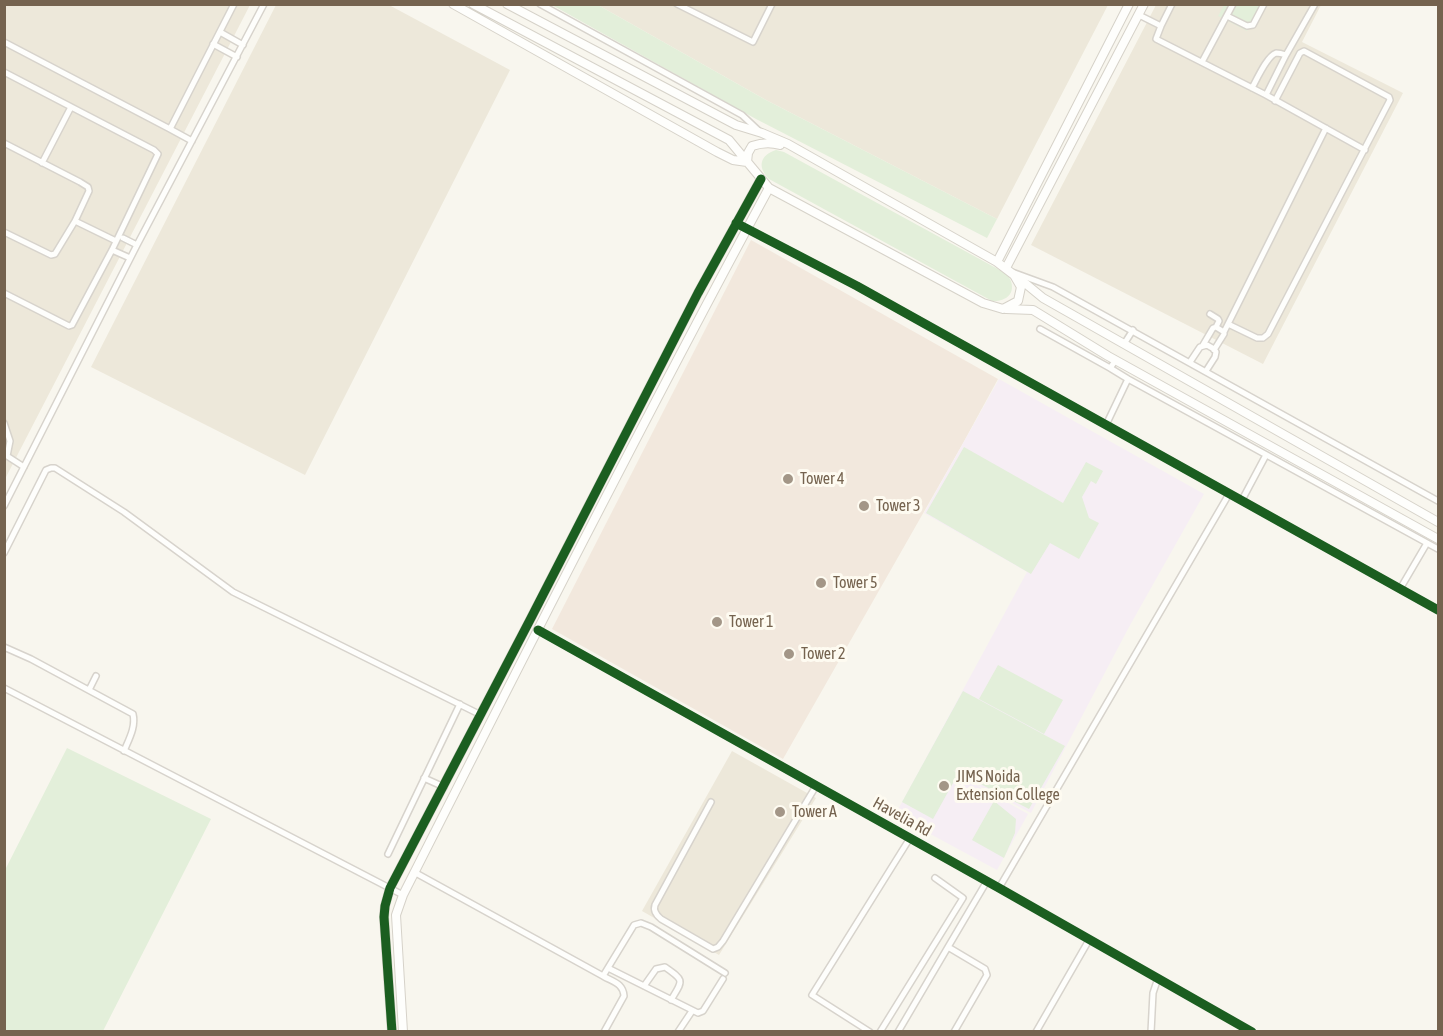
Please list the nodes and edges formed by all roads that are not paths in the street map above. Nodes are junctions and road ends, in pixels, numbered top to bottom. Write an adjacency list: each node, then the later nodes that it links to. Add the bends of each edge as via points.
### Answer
1 (234, 4): 18 (street)
2 (264, 4): 21 (street)
3 (453, 4): 38 (street, via 717,152)
4 (473, 4): 38 (street, via 729,140)
5 (507, 4): 32 (street, via 736,125)
6 (540, 4): 32 (street, via 742,115)
7 (677, 4): 14 (street, via 753,42)
8 (1129, 4): 50 (street)
9 (1144, 4): 15 (street)
10 (1172, 4): 17 (street)
11 (1233, 4): 16 (street)
12 (1264, 4): 16 (street, via 1253,25)
13 (1315, 4): 22 (street)
14 (772, 5)
15 (1139, 15): 17 (street); 51 (street)
16 (1227, 16): 24 (street)
17 (1161, 26): 24 (street, via 1156,39)
18 (220, 32): 20 (street); 21 (street)
19 (4, 42): 31 (street)
20 (213, 45): 23 (street); 31 (street)
21 (243, 45): 23 (street)
22 (1286, 55): 26 (street, via 1273,55); 27 (street)
23 (237, 57): 33 (street)
24 (1202, 62): 26 (street)
25 (4, 72): 29 (street)
26 (1252, 88): 27 (street)
27 (1266, 95): 28 (street)
28 (1275, 101): 30 (street); 35 (street, via 1304,51 1389,97)
29 (71, 107): 37 (street); 46 (street, via 158,154)
30 (1326, 128): 35 (street); 55 (street)
31 (170, 129): 33 (street)
32 (762, 133): 36 (street)
33 (192, 141): 47 (street)
34 (4, 143): 37 (street)
35 (1365, 150): 55 (street, via 1268,334 1257,338)
36 (800, 151): 38 (street, via 773,143 759,144 752,146); 50 (street)
37 (42, 162): 41 (street, via 88,187)
38 (747, 162): 39 (street)
39 (761, 179): 40 (street); 42 (street)
40 (770, 188): 43 (street); 53 (street, via 983,303)
41 (75, 221): 44 (street, via 58,251 51,255); 46 (street)
42 (736, 223): 43 (street); 84 (street)
43 (747, 229): 69 (street); 85 (street)
44 (4, 232)
45 (123, 238): 47 (street)
46 (116, 241): 48 (street)
47 (137, 245): 49 (street)
48 (111, 250): 49 (street); 52 (street, via 71,326)
49 (130, 258): 73 (street)
50 (997, 262): 51 (street)
51 (1010, 271): 53 (street, via 1021,287 1017,301); 58 (street, via 1053,287); 60 (street, via 1043,298)
52 (4, 293)
53 (1004, 309): 63 (street, via 1033,310)
54 (1210, 314): 56 (street, via 1219,321)
55 (1228, 324): 59 (street)
56 (1216, 327): 59 (street); 61 (street)
57 (1040, 329): 65 (street)
58 (1133, 330): 60 (street); 64 (street)
59 (1224, 332): 62 (street)
60 (1124, 344): 78 (street)
61 (1203, 345): 62 (street); 64 (street)
62 (1214, 350): 66 (street, via 1215,357)
63 (1116, 360): 65 (street); 79 (street)
64 (1190, 362): 66 (street)
65 (1110, 368): 67 (street)
66 (1206, 371): 76 (street)
67 (1128, 379): 69 (street); 71 (street)
68 (4, 423): 70 (street)
69 (1106, 425): 74 (street)
70 (7, 442): 72 (street)
71 (1266, 455): 75 (street); 80 (street)
72 (6, 458): 73 (street)
73 (24, 466): 77 (street)
74 (1229, 494): 75 (street); 105 (street)
75 (1242, 500): 83 (street)
76 (1438, 501)
77 (4, 506)
78 (1438, 522)
79 (1438, 539)
80 (1427, 543): 81 (street); 83 (street)
81 (1438, 549)
82 (4, 553): 92 (street, via 46,470 55,468 124,512 233,592)
83 (1400, 589): 86 (street)
84 (544, 595): 85 (street); 93 (street)
85 (553, 600): 87 (street)
86 (1438, 610)
87 (538, 630): 96 (street, Havelia Rd); 101 (street)
88 (4, 647): 91 (street)
89 (96, 676): 91 (street)
90 (4, 688): 94 (street)
91 (89, 690): 94 (street, via 134,714 135,722)
92 (460, 704): 93 (street); 95 (street)
93 (481, 714): 97 (street)
94 (124, 751): 104 (street)
95 (424, 778): 97 (street); 100 (street)
96 (816, 786): 98 (street, via 723,941 713,949 661,919 654,909); 99 (street, Havelia Rd)
97 (444, 787): 104 (street)
98 (711, 802)
99 (910, 838): 103 (street, Havelia Rd); 120 (street, via 812,995)
100 (388, 854)
101 (414, 873): 106 (street); 110 (street)
102 (935, 878): 121 (street, via 963,898)
103 (987, 881): 105 (street, Havelia Rd); 108 (street)
104 (390, 888): 106 (street); 116 (street, via 384,917)
105 (999, 888): 107 (street, Havelia Rd)
106 (403, 895): 117 (street, via 396,915)
107 (1089, 939): 111 (street, Havelia Rd); 115 (street)
108 (948, 947): 122 (street); 123 (street, via 985,969 987,975)
109 (608, 968): 110 (street); 112 (street); 114 (street, via 634,925 651,927 724,976 703,1011)
110 (603, 976): 118 (street, via 621,986 624,996)
111 (1158, 978): 124 (street, via 1153,993); 125 (street, Havelia Rd)
112 (644, 986): 113 (street); 113 (street, via 656,969 664,967 680,980)
113 (670, 1000): 114 (street)
114 (692, 1011): 119 (street)
115 (1038, 1030)
116 (392, 1032)
117 (403, 1032)
118 (604, 1032)
119 (678, 1032)
120 (870, 1032)
121 (880, 1032)
122 (898, 1032)
123 (954, 1032)
124 (1151, 1032)
125 (1252, 1032)

